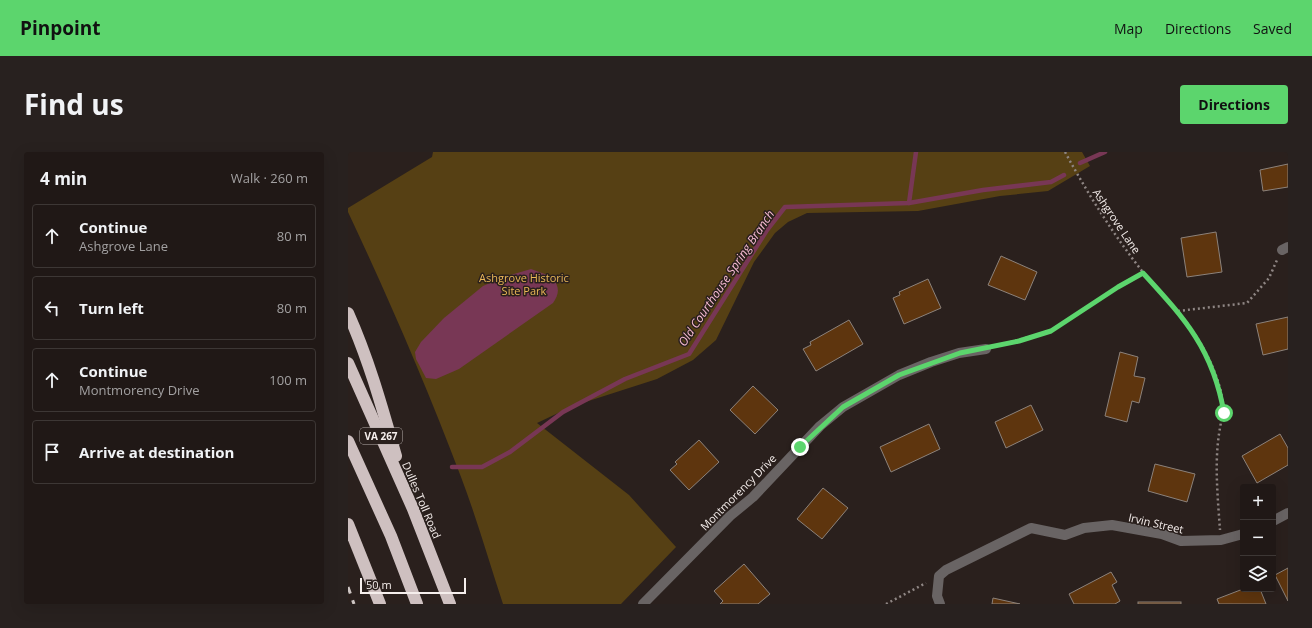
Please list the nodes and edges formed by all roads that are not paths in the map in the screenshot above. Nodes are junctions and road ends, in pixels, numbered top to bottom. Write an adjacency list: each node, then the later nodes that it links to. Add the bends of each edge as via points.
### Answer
1 (348, 313): 5 (highway, via 374,378)
2 (986, 349): 13 (street, Montmorency Drive, via 960,353 925,364 899,375 843,407 820,426 753,497 730,516)
3 (348, 363): 5 (highway, Dulles Toll Road / VA 267)
4 (348, 441): 11 (highway, via 391,536)
5 (413, 509): 12 (highway, Dulles Toll Road / VA 267)
6 (1288, 513): 7 (street)
7 (1275, 520)
8 (348, 524): 10 (highway)
9 (1240, 535): 14 (street, Irvin Street, via 1221,540 1181,541 1162,534 1112,525 1084,528 1065,535 1031,528 946,570 939,576 937,596)
10 (380, 604)
11 (417, 604)
12 (450, 604)
13 (643, 604)
14 (940, 604)

